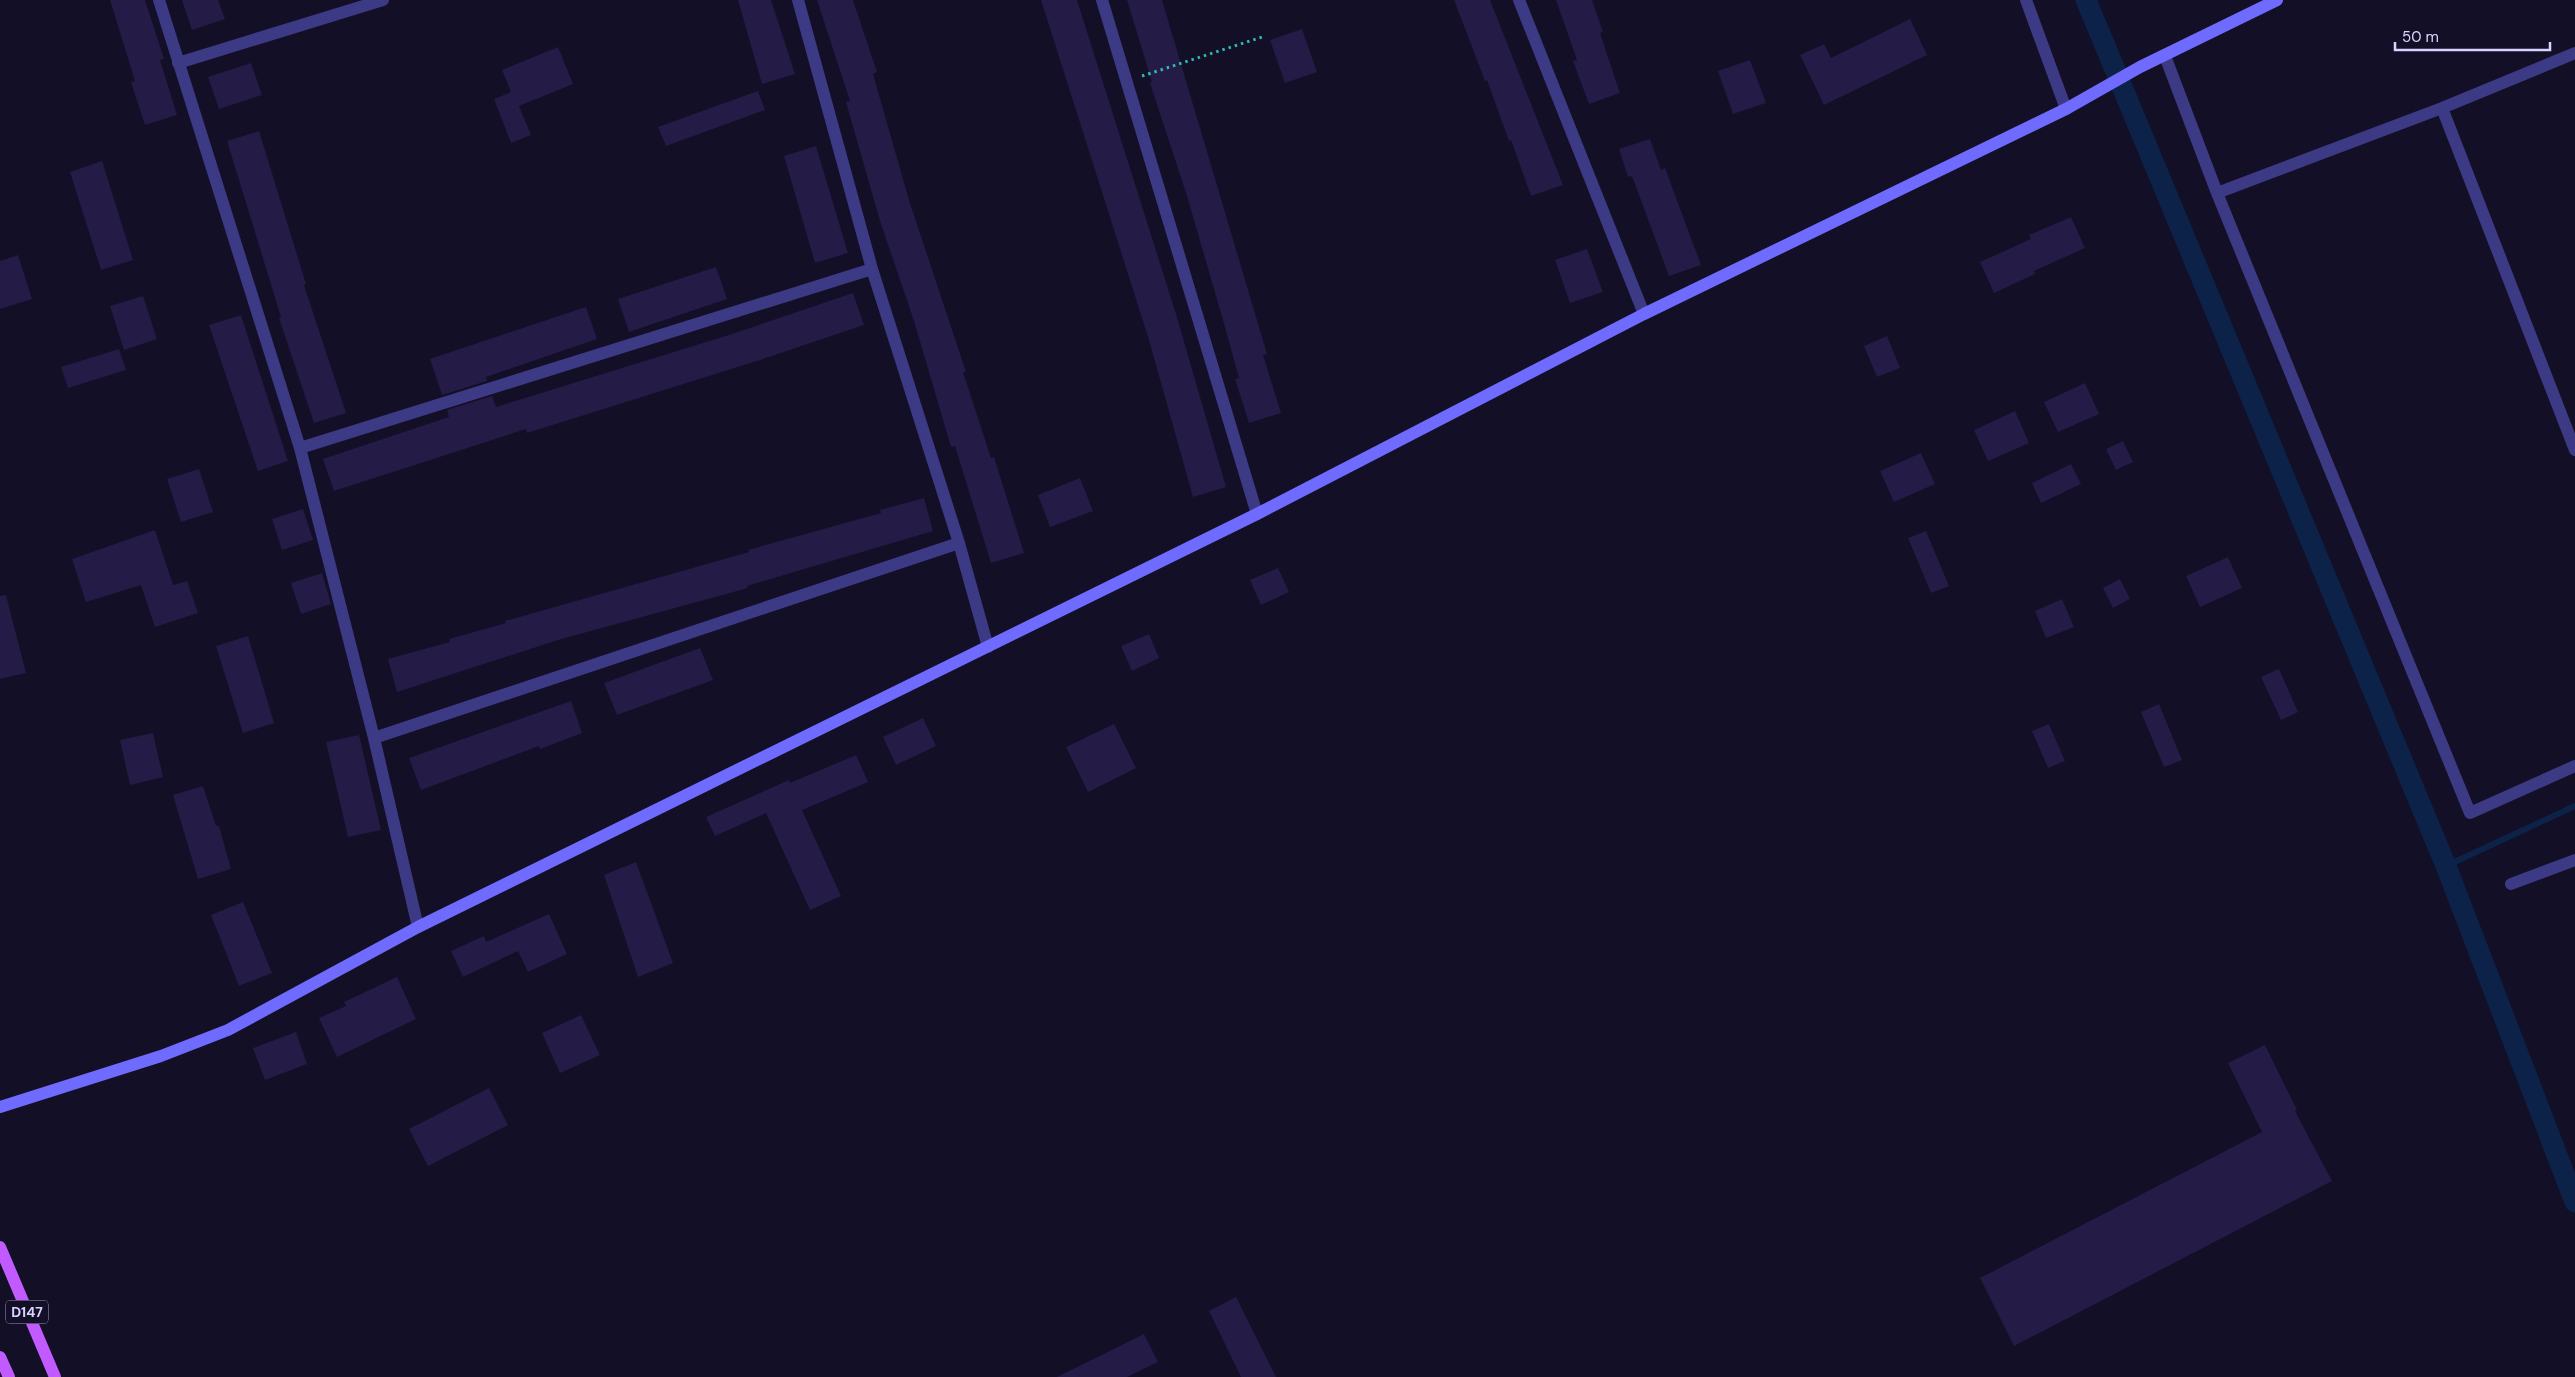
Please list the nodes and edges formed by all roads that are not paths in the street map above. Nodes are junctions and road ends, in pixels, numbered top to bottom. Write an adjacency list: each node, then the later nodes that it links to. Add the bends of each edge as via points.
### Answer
1 (159, 0): 10 (street)
2 (383, 0): 10 (street)
3 (798, 0): 14 (street)
4 (1102, 0): 18 (street)
5 (1519, 0): 15 (street)
6 (2026, 0): 12 (street)
7 (2277, 0): 9 (street)
8 (2575, 53): 11 (street)
9 (2165, 56): 12 (street); 13 (street)
10 (178, 63): 16 (street)
11 (2442, 108): 13 (street); 17 (street)
12 (2066, 109): 15 (street)
13 (2217, 193): 22 (street, via 2470,813)
14 (872, 269): 16 (street); 19 (street)
15 (1644, 314): 18 (street)
16 (300, 448): 21 (street)
17 (2575, 450)
18 (1257, 514): 20 (street)
19 (959, 543): 20 (street); 21 (street)
20 (988, 647): 25 (street)
21 (374, 738): 25 (street)
22 (2575, 766)
23 (2575, 860): 24 (street)
24 (2511, 884)
25 (418, 927): 26 (street, via 228,1030 161,1056)
26 (0, 1107)
27 (0, 1247): 30 (main road, D147)
28 (0, 1357): 29 (main road)
29 (9, 1377)
30 (55, 1377)

